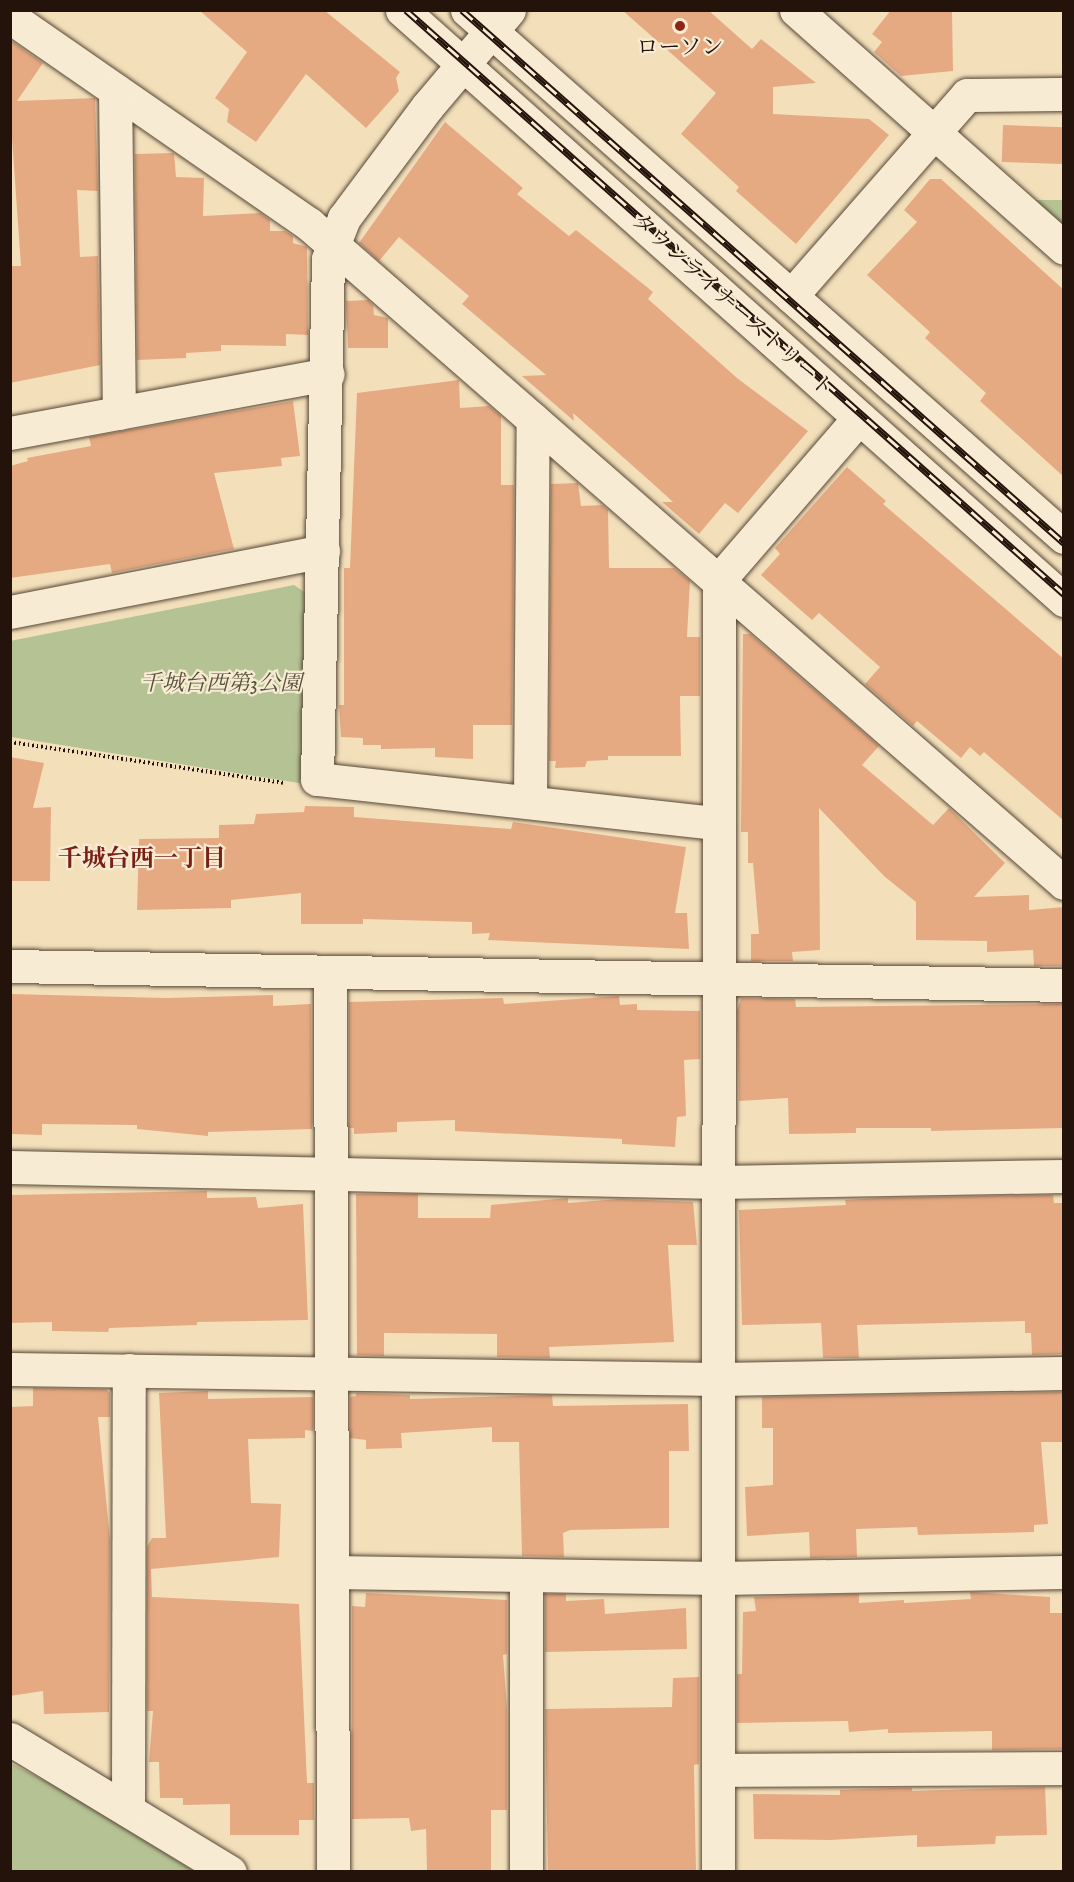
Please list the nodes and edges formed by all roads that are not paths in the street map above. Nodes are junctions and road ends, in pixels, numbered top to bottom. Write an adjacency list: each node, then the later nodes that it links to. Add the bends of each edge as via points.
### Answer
1 (402, 10): 5 (street, タウンライナーストリート)
2 (796, 10): 8 (street)
3 (10, 17): 6 (street)
4 (489, 18): 5 (street); 11 (street, タウンライナーストリート)
5 (463, 64): 9 (street, via 344,218); 15 (street, タウンライナーストリート)
6 (115, 90): 9 (street); 13 (street)
7 (1064, 94): 8 (street, via 966,95)
8 (934, 132): 10 (street); 11 (street)
9 (333, 245): 12 (street, via 328,259); 14 (street)
10 (1064, 248)
11 (791, 296): 17 (street, タウンライナーストリート)
12 (328, 374): 13 (street); 18 (street)
13 (119, 413): 16 (street)
14 (533, 419): 19 (street); 22 (street)
15 (858, 419): 19 (street); 20 (street, タウンライナーストリート)
16 (10, 433)
17 (1064, 537)
18 (323, 551): 21 (street); 22 (street, via 317,779)
19 (719, 580): 23 (street); 24 (street)
20 (1064, 600)
21 (10, 612)
22 (530, 802): 23 (street)
23 (718, 823): 27 (street)
24 (1064, 883)
25 (10, 966): 26 (street)
26 (330, 972): 27 (street); 30 (street)
27 (718, 980): 28 (street); 32 (street)
28 (1064, 984)
29 (10, 1167): 30 (street)
30 (332, 1174): 32 (street); 36 (street)
31 (1064, 1176): 32 (street)
32 (718, 1182): 37 (street)
33 (10, 1369): 34 (street)
34 (129, 1370): 36 (street); 45 (street)
35 (1064, 1373): 37 (street)
36 (332, 1374): 37 (street); 38 (street)
37 (719, 1380): 41 (street)
38 (332, 1572): 40 (street); 47 (street)
39 (1064, 1572): 41 (street)
40 (526, 1575): 41 (street); 48 (street)
41 (719, 1578): 44 (street)
42 (10, 1739): 45 (street)
43 (1064, 1768): 44 (street)
44 (718, 1770): 49 (street)
45 (128, 1810): 46 (street)
46 (230, 1872)
47 (333, 1872)
48 (526, 1872)
49 (718, 1872)

